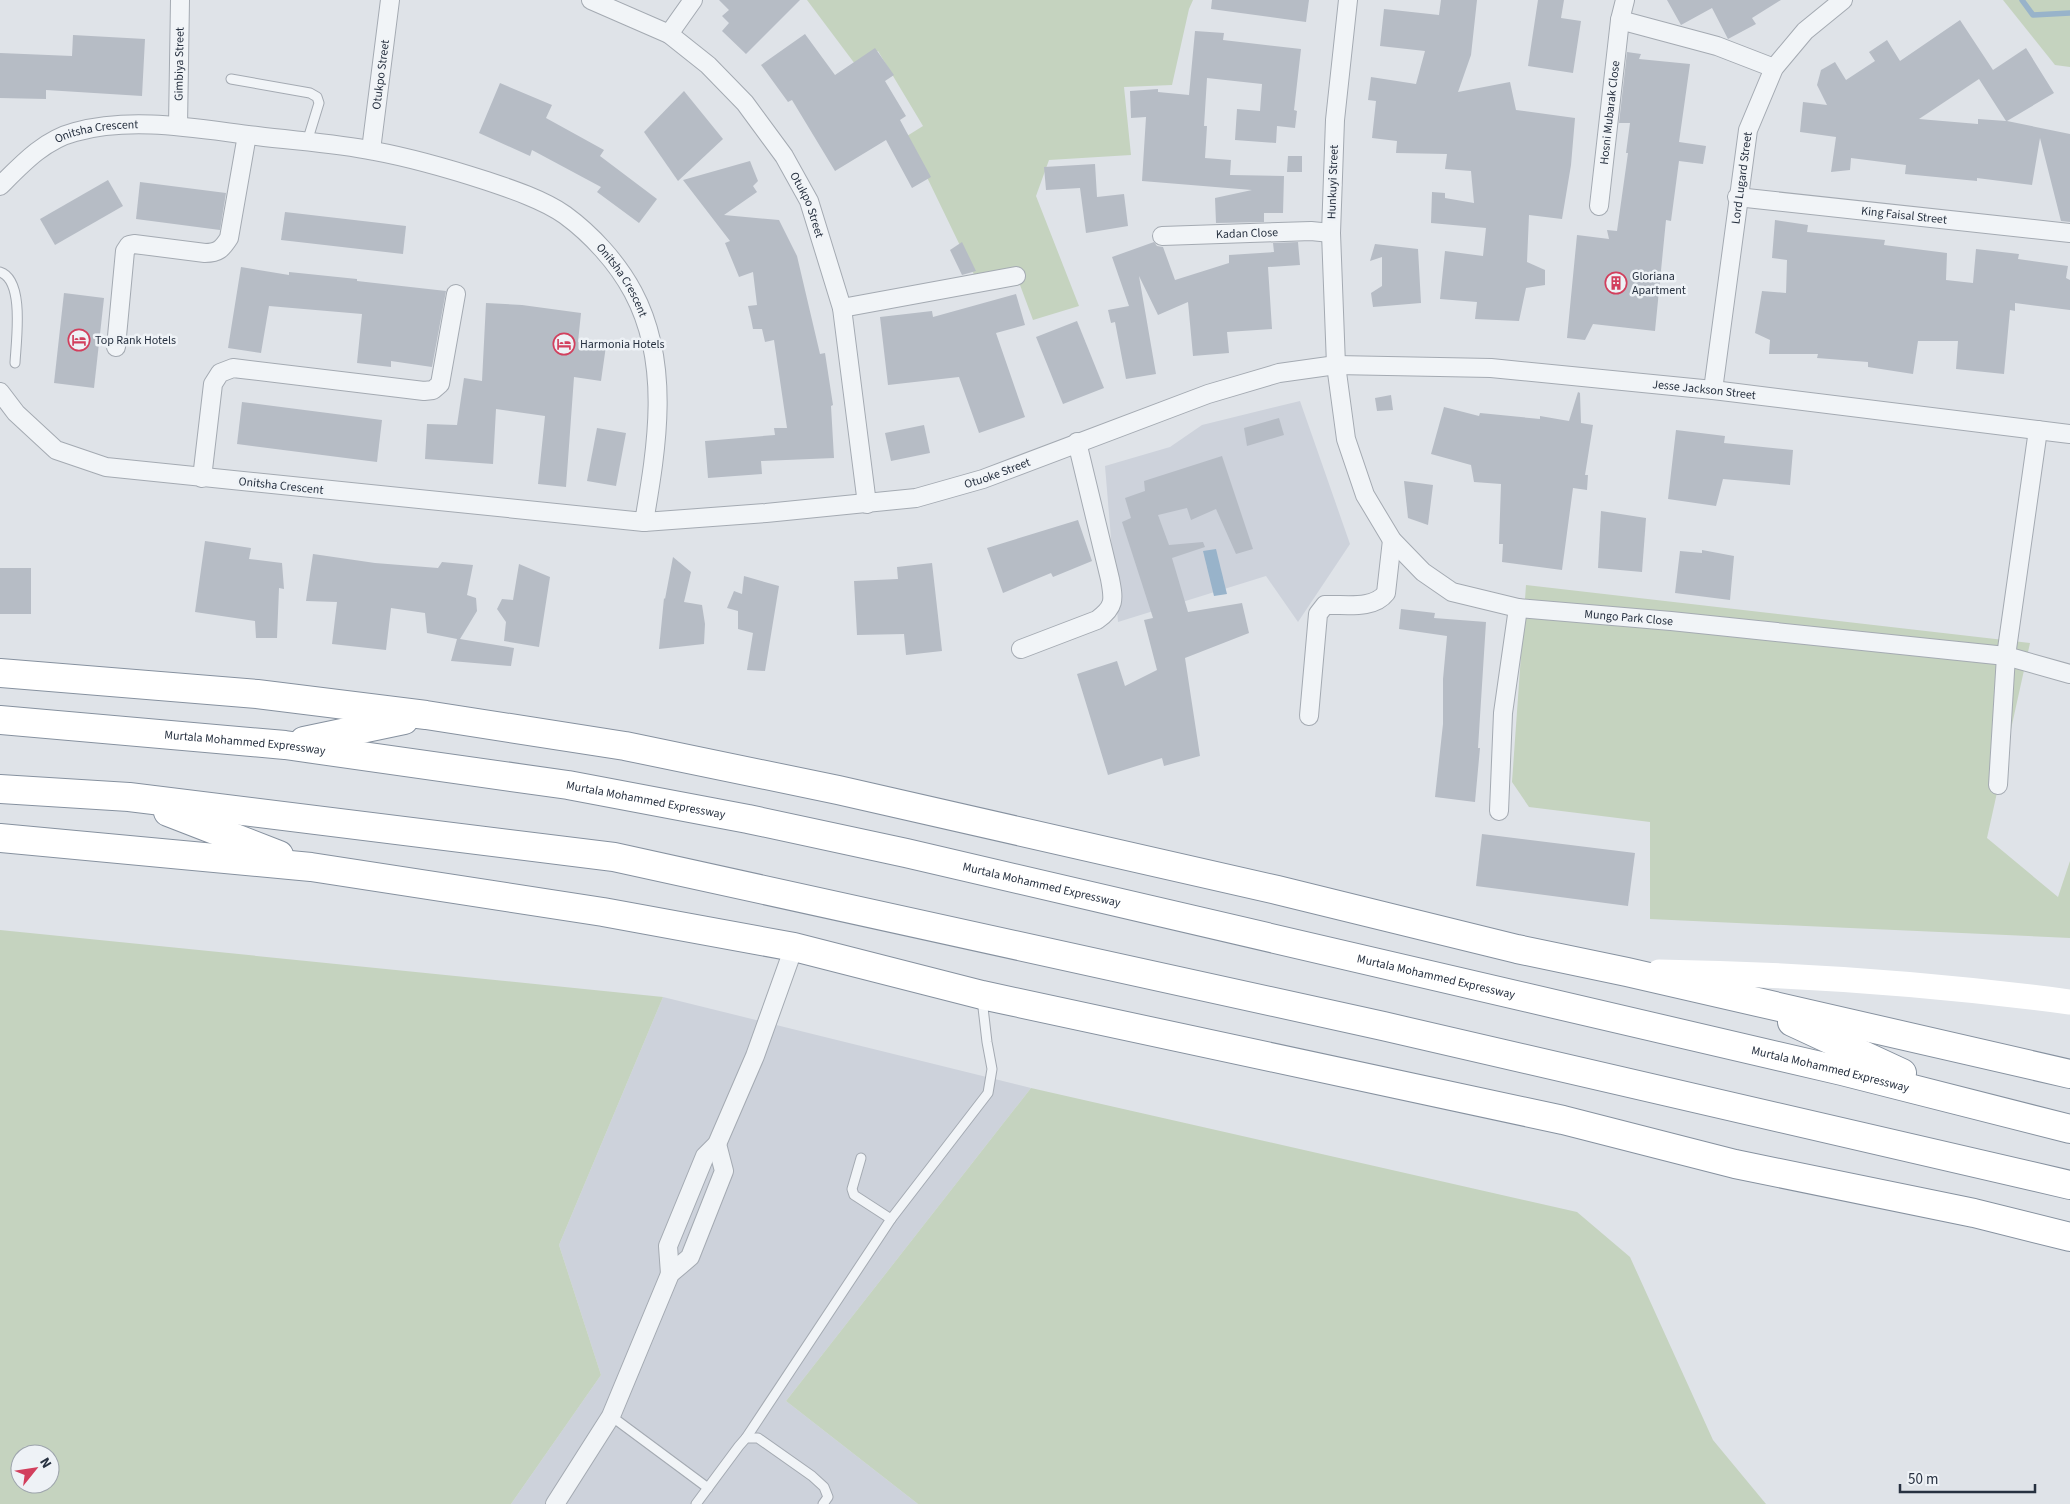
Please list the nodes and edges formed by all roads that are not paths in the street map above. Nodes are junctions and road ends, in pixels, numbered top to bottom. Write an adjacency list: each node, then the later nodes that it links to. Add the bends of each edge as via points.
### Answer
1 (180, 0): 12 (street, Gimbiya Street)
2 (390, 0): 15 (street, Otukpo Street)
3 (591, 0): 9 (street, Otukpo Street)
4 (693, 0): 9 (street)
5 (1348, 0): 19 (street, Hunkuyi Street, via 1335,120)
6 (1625, 0): 8 (street, Hosni Mubarak Close)
7 (1843, 0): 10 (street, Lord Lugard Street, via 1804,30)
8 (1620, 20): 10 (street, via 1717,46); 18 (street, Hosni Mubarak Close)
9 (669, 34): 25 (street, Otukpo Street, via 708,64 746,103 784,156 809,201)
10 (1774, 68): 17 (street, Lord Lugard Street, via 1748,130)
11 (231, 79): 14 (lane, via 317,97 319,103)
12 (178, 126): 13 (street, Onitsha Crescent); 16 (street, Onitsha Crescent, via 120,124 74,132 49,142)
13 (247, 135): 14 (street, Onitsha Crescent); 26 (street, via 229,238 223,247 216,253 205,253 134,244 125,251)
14 (307, 142): 15 (street, Onitsha Crescent)
15 (372, 150): 36 (street, Onitsha Crescent, via 438,165 516,191 564,214 603,250 633,292 648,330 659,389 656,454)
16 (0, 186)
17 (1737, 197): 20 (street, King Faisal Street); 29 (street, Lord Lugard Street)
18 (1598, 206)
19 (1331, 233): 21 (street, Kadan Close); 28 (street, Hunkuyi Street)
20 (2070, 233)
21 (1162, 236)
22 (0, 272): 27 (lane, via 11,280 17,298)
23 (1016, 276): 25 (street)
24 (456, 294): 34 (street, via 440,384 432,390 233,368 220,372 213,384)
25 (842, 308): 35 (street, Otukpo Street)
26 (116, 347)
27 (15, 363)
28 (1336, 365): 29 (street, Jesse Jackson Street, via 1491,368); 33 (street, Otuoke Street, via 1279,373 1208,394); 37 (street, Mungo Park Close, via 1346,438 1364,495)
29 (1713, 390): 31 (street, Jesse Jackson Street)
30 (0, 392): 34 (street, Onitsha Crescent, via 16,413 56,450 106,467)
31 (2038, 430): 32 (street, Jesse Jackson Street); 40 (street)
32 (2070, 434)
33 (1077, 442): 35 (street, Otuoke Street, via 983,478 916,498); 39 (street, via 1113,593 1112,605 1097,620)
34 (202, 478): 36 (street, Onitsha Crescent)
35 (867, 504): 36 (street, Otuoke Street)
36 (644, 522)
37 (1392, 540): 38 (street, Mungo Park Close, via 1422,572 1452,592); 44 (street, via 1386,593 1381,600 1372,604 1325,604 1318,614)
38 (1518, 608): 40 (street, Mungo Park Close); 50 (street, via 1503,713)
39 (1021, 649)
40 (2006, 656): 42 (street, Mungo Park Close); 47 (street)
41 (0, 673): 43 (highway, via 257,694)
42 (2070, 674)
43 (426, 715): 46 (highway); 54 (highway, via 625,746 838,790)
44 (1310, 716)
45 (0, 720): 46 (highway, Murtala Mohammed Expressway)
46 (285, 745): 59 (highway, Murtala Mohammed Expressway, via 568,785 748,819)
47 (1998, 785)
48 (0, 789): 49 (highway)
49 (129, 797): 52 (highway); 63 (highway, via 614,857 1383,1026)
50 (1498, 811)
51 (0, 838): 52 (highway)
52 (311, 867): 53 (highway, via 603,912)
53 (794, 947): 55 (highway); 61 (street, via 755,1056)
54 (1628, 972): 56 (highway); 57 (main road, via 1809,976 2006,993)
55 (982, 995): 64 (lane, via 992,1069 988,1093); 65 (highway, via 1563,1120 1736,1164 1974,1213)
56 (1742, 998): 58 (highway); 59 (highway)
57 (2070, 1002)
58 (2070, 1074)
59 (1956, 1098): 60 (highway, Murtala Mohammed Expressway)
60 (2070, 1129)
61 (717, 1144): 66 (street, via 705,1156 668,1246); 66 (street, via 724,1171 690,1257)
62 (861, 1158): 64 (lane, via 852,1188 854,1195)
63 (2070, 1186)
64 (891, 1219): 68 (lane)
65 (2070, 1237)
66 (670, 1274): 67 (street)
67 (611, 1416): 69 (lane); 70 (street)
68 (746, 1438): 69 (lane); 72 (lane, via 758,1438 812,1476 824,1487 828,1497)
69 (708, 1488): 71 (lane)
70 (555, 1504)
71 (696, 1504)
72 (823, 1504)

